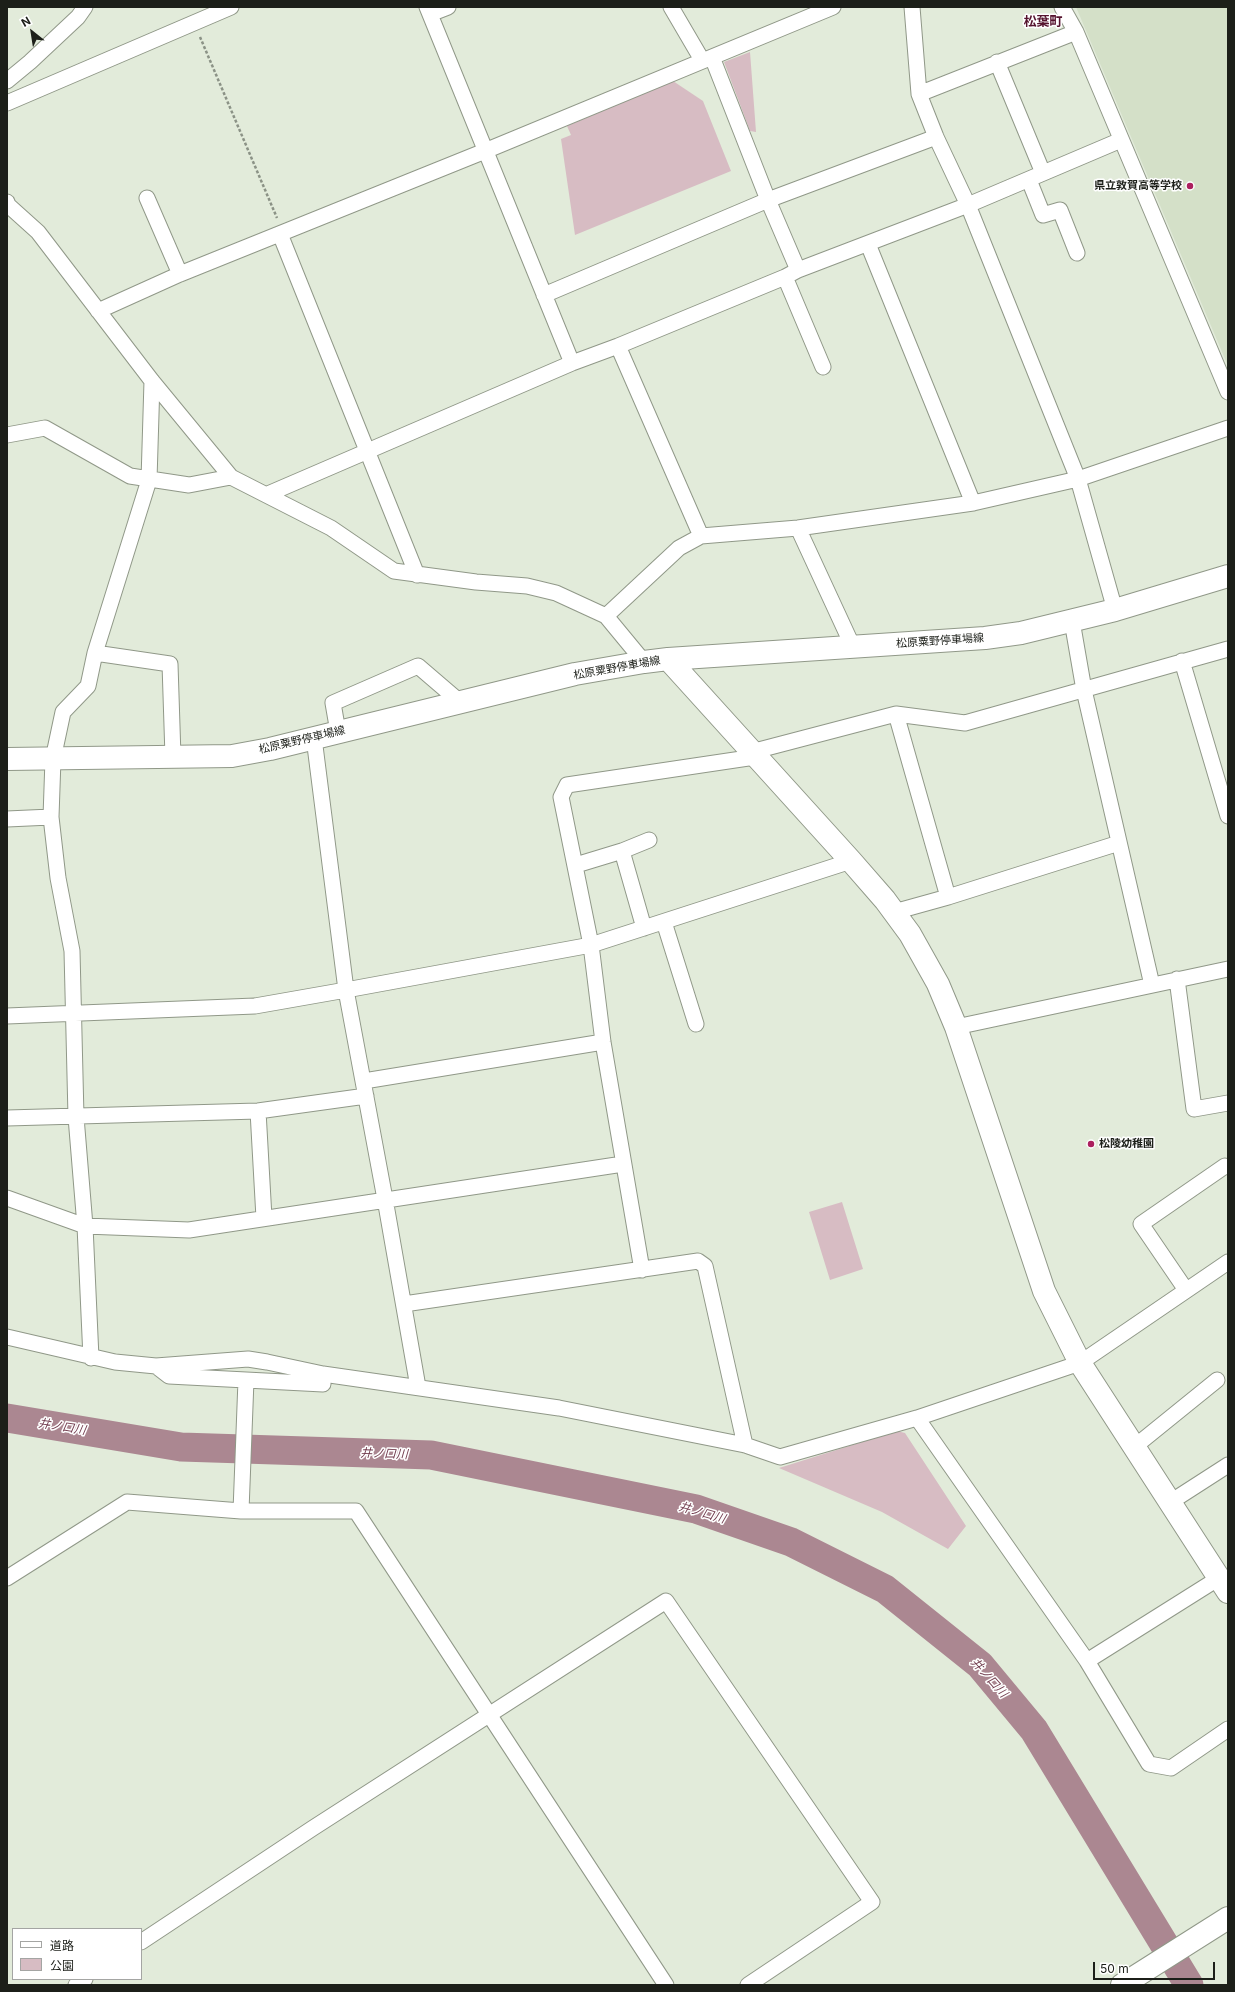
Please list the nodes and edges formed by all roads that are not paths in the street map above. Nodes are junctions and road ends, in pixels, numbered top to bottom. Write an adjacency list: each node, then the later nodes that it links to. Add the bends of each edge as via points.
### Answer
1 (85, 7): 12 (street, via 73,22)
2 (232, 7): 14 (street)
3 (448, 7): 8 (street)
4 (671, 7): 10 (street)
5 (833, 7): 10 (street)
6 (912, 7): 13 (street)
7 (1062, 7): 9 (street)
8 (428, 11): 17 (street)
9 (1076, 32): 11 (street); 16 (street)
10 (707, 59): 17 (street); 21 (street)
11 (998, 62): 13 (street); 18 (street)
12 (7, 81)
13 (919, 94): 15 (street)
14 (7, 103)
15 (936, 137): 21 (street); 22 (street)
16 (1121, 140): 18 (street); 35 (street)
17 (485, 152): 24 (street); 29 (street)
18 (1043, 173): 19 (street)
19 (1029, 180): 22 (street); 26 (street, via 1043,215 1060,210)
20 (147, 198): 28 (street)
21 (768, 200): 27 (street); 29 (street)
22 (968, 205): 25 (street); 40 (street)
23 (7, 206): 30 (street, via 38,232)
24 (282, 234): 28 (street); 38 (street)
25 (868, 244): 27 (street); 43 (street)
26 (1077, 253)
27 (791, 273): 31 (street); 33 (street)
28 (180, 274): 30 (street)
29 (544, 295): 32 (street)
30 (98, 311): 34 (street)
31 (618, 346): 32 (street); 45 (street)
32 (572, 364): 38 (street)
33 (823, 367)
34 (152, 381): 39 (street); 41 (street)
35 (1228, 392)
36 (1228, 428): 40 (street)
37 (7, 435): 41 (street, via 45,428 130,476)
38 (366, 451): 42 (street); 46 (street)
39 (231, 477): 41 (street, via 189,485); 42 (street)
40 (1078, 479): 43 (street); 48 (street)
41 (149, 480): 53 (street)
42 (268, 494): 46 (street, via 331,528 394,571)
43 (973, 503): 44 (street)
44 (798, 528): 45 (street); 51 (street)
45 (701, 536): 49 (street, via 679,548)
46 (417, 575): 49 (street, via 527,586 556,593)
47 (1228, 576): 48 (main road, 松原粟野停車場線)
48 (1115, 610): 50 (main road, 松原粟野停車場線)
49 (606, 616): 56 (street)
50 (1072, 621): 51 (main road, 松原粟野停車場線, via 1022,633 985,638); 57 (street)
51 (852, 647): 54 (main road, 松原粟野停車場線)
52 (1228, 649): 55 (street)
53 (95, 653): 63 (street, via 170,664); 65 (street, via 88,686 63,712)
54 (668, 659): 56 (main road, 松原粟野停車場線); 62 (main road)
55 (1182, 661): 57 (street); 66 (street)
56 (644, 662): 58 (main road, 松原粟野停車場線, via 575,674)
57 (1084, 690): 59 (street, via 966,723); 71 (street)
58 (460, 702): 60 (main road, 松原粟野停車場線); 60 (street, via 418,666 334,703)
59 (896, 714): 62 (street); 75 (street)
60 (338, 732): 61 (main road, 松原粟野停車場線)
61 (314, 738): 63 (main road, 松原粟野停車場線, via 232,756); 83 (street)
62 (753, 754): 73 (main road); 74 (street, via 567,785 561,797)
63 (172, 757): 65 (main road, 松原粟野停車場線)
64 (7, 759): 65 (main road, 松原粟野停車場線)
65 (53, 759): 68 (street)
66 (1222, 775): 67 (street)
67 (1228, 816)
68 (51, 818): 69 (street); 84 (street, via 58,878 72,951)
69 (7, 819)
70 (649, 840): 72 (street)
71 (1119, 843): 75 (street); 82 (street)
72 (622, 851): 74 (street); 78 (street)
73 (850, 861): 76 (main road); 77 (street)
74 (576, 865): 79 (street)
75 (948, 897): 76 (street)
76 (894, 912): 87 (main road, via 910,934 938,984)
77 (664, 922): 78 (street); 86 (street)
78 (644, 928): 79 (street)
79 (591, 944): 83 (street); 88 (street)
80 (1228, 968): 81 (street)
81 (1177, 980): 82 (street); 91 (street, via 1194,1109)
82 (1152, 985): 87 (street)
83 (346, 990): 84 (street, via 255,1006); 89 (street)
84 (74, 1014): 85 (street); 93 (street)
85 (7, 1016)
86 (696, 1024)
87 (956, 1027): 107 (main road, via 1044,1291)
88 (603, 1042): 89 (street); 95 (street)
89 (364, 1081): 90 (street)
90 (366, 1096): 92 (street); 98 (street)
91 (1228, 1103)
92 (258, 1110): 93 (street); 99 (street)
93 (76, 1117): 94 (street); 100 (street)
94 (7, 1118)
95 (623, 1164): 98 (street); 102 (street)
96 (1228, 1167): 103 (street, via 1225,1166 1141,1224)
97 (7, 1198): 100 (street)
98 (385, 1199): 99 (street); 104 (street)
99 (264, 1218): 100 (street, via 189,1230)
100 (86, 1226): 106 (street)
101 (1228, 1262): 103 (street)
102 (642, 1270): 104 (street); 114 (street, via 698,1261 705,1266)
103 (1186, 1290): 107 (street)
104 (404, 1304): 112 (street)
105 (7, 1337): 106 (street)
106 (90, 1358): 108 (street)
107 (1080, 1363): 113 (street); 115 (main road)
108 (156, 1366): 109 (street, via 248,1359); 111 (street, via 169,1376)
109 (323, 1374): 111 (street, via 323,1384); 112 (street)
110 (1217, 1380): 115 (street)
111 (246, 1386): 118 (street)
112 (418, 1387): 114 (street, via 559,1408)
113 (917, 1418): 114 (street, via 780,1458); 121 (street)
114 (745, 1445)
115 (1133, 1448): 117 (main road)
116 (1228, 1465): 117 (street)
117 (1169, 1502): 120 (main road)
118 (241, 1511): 119 (street, via 127,1502); 122 (street, via 356,1511)
119 (7, 1578)
120 (1223, 1585): 121 (street)
121 (1087, 1661): 123 (street, via 1149,1764 1171,1768)
122 (489, 1715): 125 (street); 127 (street); 128 (street, via 666,1601 872,1902)
123 (1228, 1729)
124 (1225, 1920): 126 (main road)
125 (142, 1941)
126 (1130, 1979)
127 (666, 1985)
128 (748, 1985)

